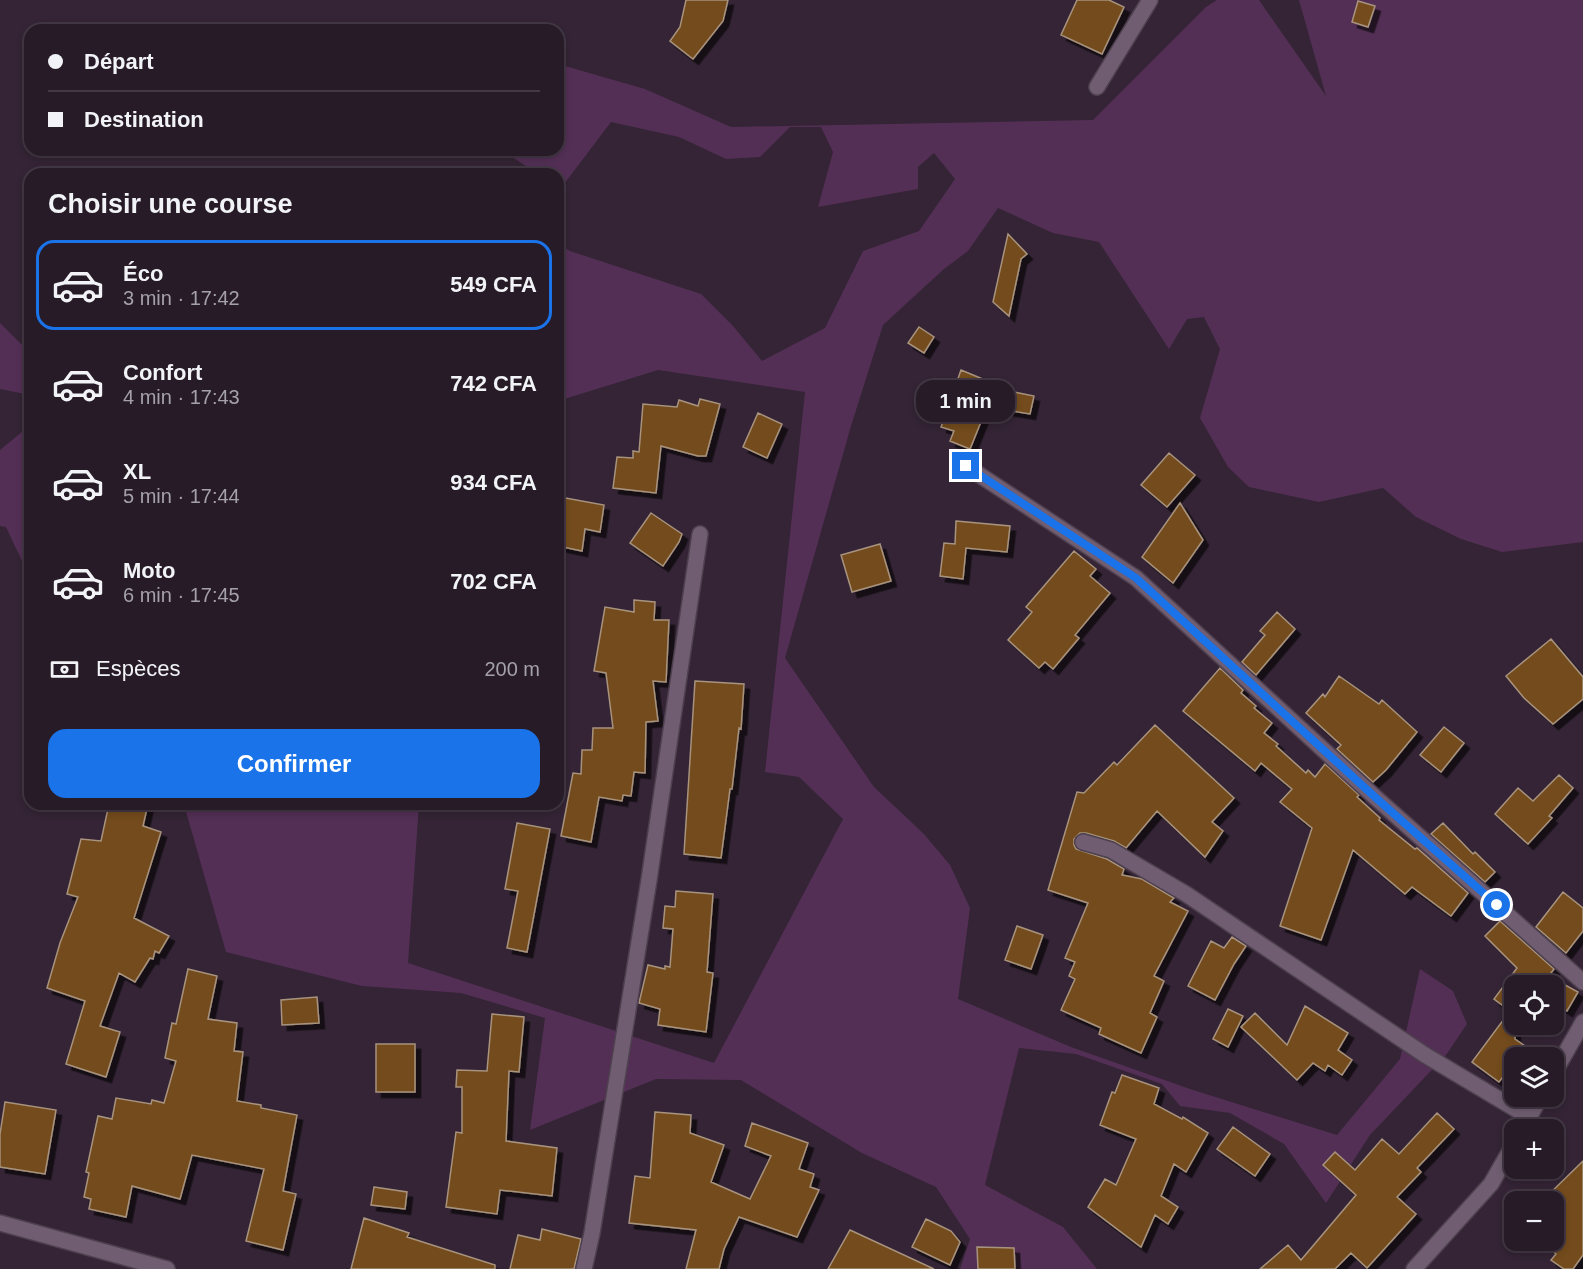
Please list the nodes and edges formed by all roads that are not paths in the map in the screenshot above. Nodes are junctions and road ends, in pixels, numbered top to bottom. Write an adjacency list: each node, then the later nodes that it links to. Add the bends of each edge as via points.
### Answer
1 (1150, 0): 2 (street)
2 (1097, 87)
3 (966, 466): 6 (street, via 1136,578)
4 (700, 534): 13 (street, via 649,880)
5 (1083, 842): 9 (street, via 1111,850 1186,894)
6 (1583, 982)
7 (1583, 1022): 8 (street)
8 (1564, 1055)
9 (1520, 1119)
10 (1504, 1161): 14 (street, via 1491,1184)
11 (0, 1223): 12 (street)
12 (167, 1269)
13 (584, 1269)
14 (1414, 1269)

